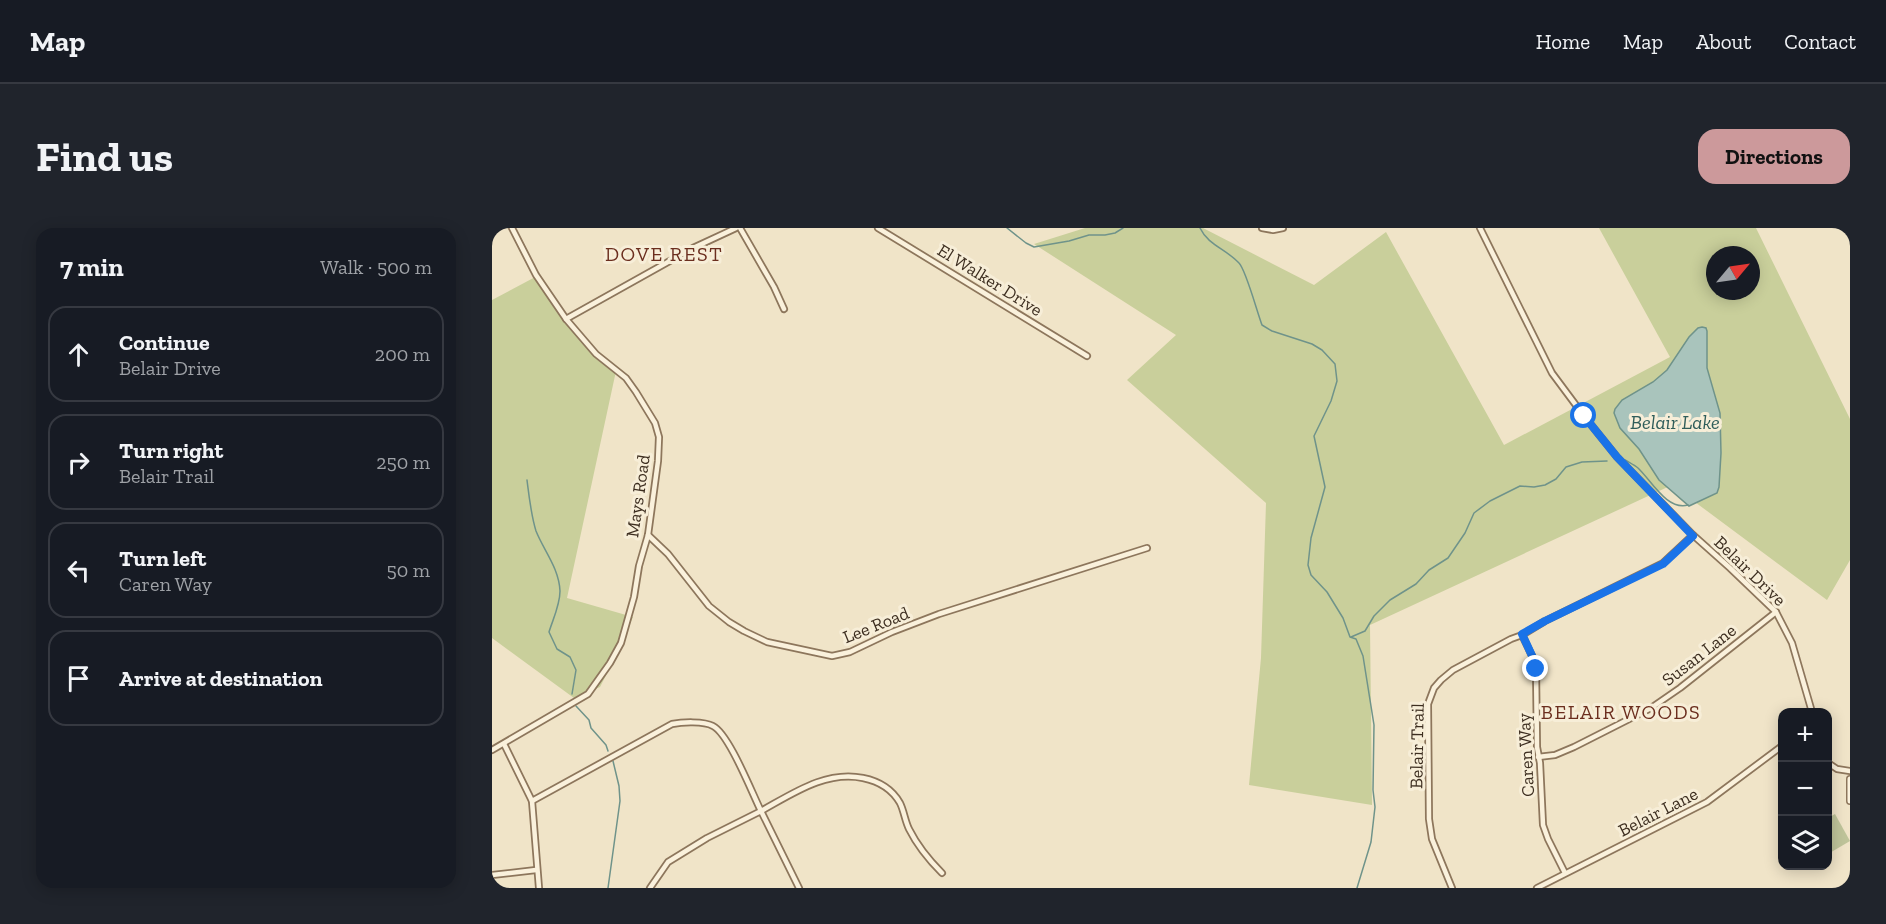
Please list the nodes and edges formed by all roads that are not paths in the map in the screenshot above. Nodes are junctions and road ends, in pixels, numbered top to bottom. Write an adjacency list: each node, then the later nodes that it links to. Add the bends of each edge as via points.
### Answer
1 (512, 228): 8 (street, Mays Road)
2 (738, 228): 7 (street); 8 (street)
3 (878, 228): 9 (street, El Walker Drive)
4 (1262, 228): 5 (street)
5 (1283, 228)
6 (1480, 228): 11 (street, Belair Drive, via 1552,373 1617,457)
7 (784, 309)
8 (566, 319): 10 (street, Mays Road, via 596,354 626,378 655,423 658,461)
9 (1087, 356)
10 (648, 535): 12 (street, Lee Road, via 709,606 729,622 767,642 832,656 939,614); 16 (street, Mays Road, via 621,643 600,680 588,694)
11 (1693, 536): 13 (street, Belair Drive); 14 (street, Belair Trail, via 1663,564)
12 (1147, 548)
13 (1776, 612): 15 (street, Belair Drive, via 1792,642); 19 (street, Susan Lane, via 1651,708 1575,747)
14 (1522, 634): 19 (street, Caren Way, via 1536,669); 33 (street, Belair Trail, via 1453,670 1434,688 1428,704 1429,819 1432,839)
15 (1811, 708)
16 (504, 744): 18 (street, Mays Road); 23 (street)
17 (1778, 749): 28 (street, Belair Lane, via 1707,802)
18 (492, 750)
19 (1538, 757): 28 (street, Caren Way, via 1543,825)
20 (1832, 766): 21 (street)
21 (1850, 771)
22 (1850, 779): 24 (street)
23 (532, 801): 25 (street, via 672,724 693,722 714,726 724,737); 26 (street)
24 (1850, 801)
25 (761, 811): 27 (street, via 823,780 842,776 872,780 886,787 900,803 909,828 930,862); 31 (street, via 668,862); 32 (street)
26 (536, 870): 29 (street); 30 (street)
27 (942, 873)
28 (1565, 873): 34 (street, Belair Lane)
29 (492, 874)
30 (538, 888)
31 (650, 888)
32 (799, 888)
33 (1452, 888)
34 (1537, 888)

